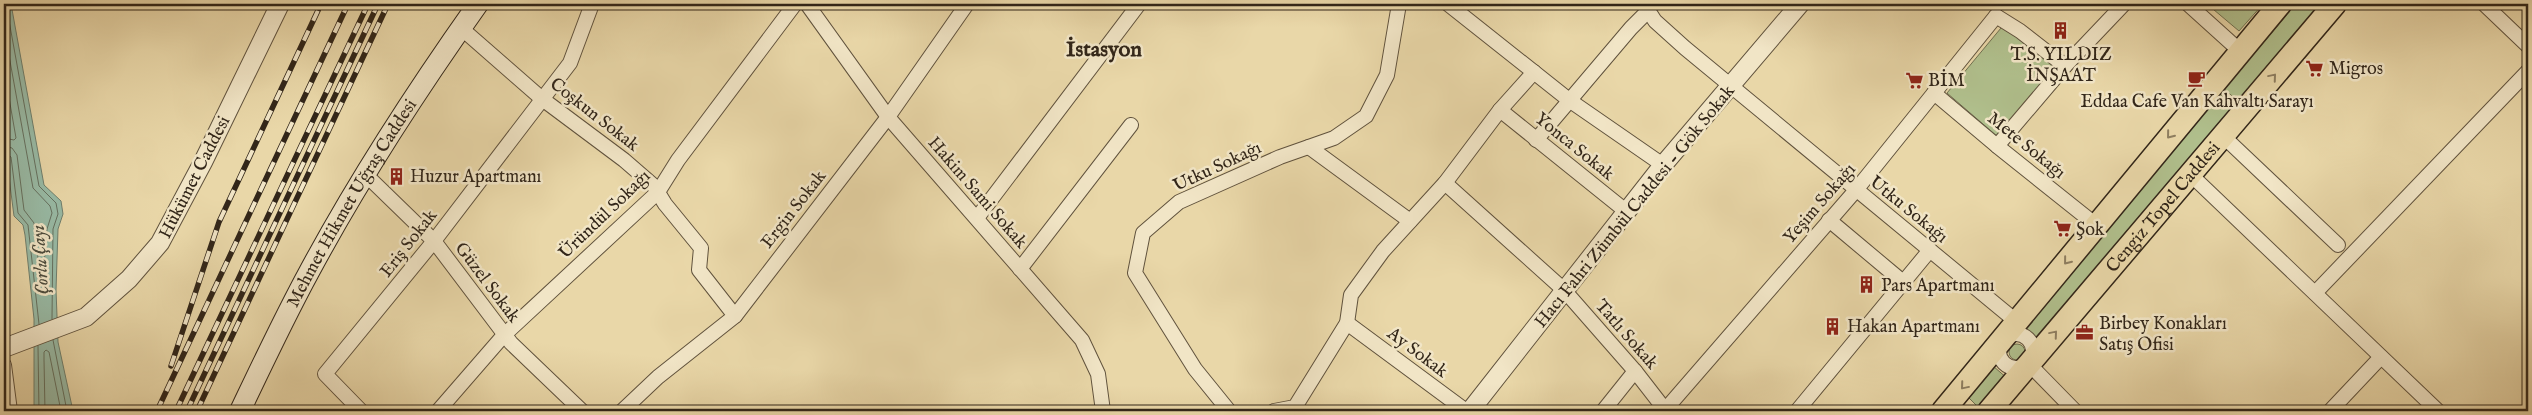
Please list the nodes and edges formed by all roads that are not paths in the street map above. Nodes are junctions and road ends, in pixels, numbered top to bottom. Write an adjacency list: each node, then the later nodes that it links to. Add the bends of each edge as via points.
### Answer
1 (280, 4): 58 (street, Hükümet Caddesi, via 160,244 129,279 86,317)
2 (478, 4): 18 (main road, Mehmet Hikmet Uğraş Caddesi)
3 (592, 4): 26 (street, Eriş Sokak, via 570,63)
4 (795, 4): 40 (street, Üründül Sokağı, via 678,160)
5 (806, 4): 29 (street, Hakim Sami Sokak)
6 (967, 4): 29 (street, Ergin Sokak)
7 (1139, 4): 42 (street)
8 (1399, 4): 34 (street, Utku Sokağı, via 1387,75 1366,116 1334,138)
9 (1448, 4): 23 (street)
10 (1800, 4): 24 (street, Hacı Fahri Zümbül Caddesi - Gök Sokak)
11 (2124, 4): 21 (street)
12 (2188, 4): 20 (street)
13 (2280, 4): 20 (main road)
14 (2335, 4): 31 (main road, Cengiz Topel Caddesi, one-way to 14)
15 (2484, 4): 19 (street)
16 (1646, 7): 24 (street, Utku Sokağı, via 1655,21); 27 (street)
17 (1995, 10): 21 (street); 25 (street, Yeşim Sokağı)
18 (461, 28): 26 (street, Coşkun Sokak); 36 (main road, Mehmet Hikmet Uğraş Caddesi, via 428,73)
19 (2528, 46)
20 (2240, 51): 45 (main road, one-way to 45)
21 (2065, 66): 33 (street)
22 (2528, 71): 52 (street)
23 (1534, 72): 27 (street); 28 (street)
24 (1730, 87): 35 (street, Hacı Fahri Zümbül Caddesi - Gök Sokak); 39 (street, Utku Sokağı)
25 (1934, 93): 33 (street, Mete Sokağı); 39 (street, Yeşim Sokağı)
26 (542, 98): 40 (street, Coşkun Sokak, via 624,160); 46 (street, Eriş Sokak)
27 (1569, 100): 32 (street); 35 (street)
28 (1500, 110): 32 (street, Yonca Sokak); 38 (street)
29 (888, 117): 42 (street, Hakim Sami Sokak); 53 (street, Ergin Sokak)
30 (1131, 125): 49 (street)
31 (2223, 136): 37 (main road, Cengiz Topel Caddesi); 47 (street)
32 (1536, 140): 41 (street, Yonca Sokak)
33 (1996, 146): 45 (street, Mete Sokağı)
34 (1309, 147): 44 (street); 71 (street, Utku Sokağı, via 1179,202 1143,233 1135,274 1195,369)
35 (1664, 165): 41 (street, Hacı Fahri Zümbül Caddesi - Gök Sokak)
36 (365, 174): 46 (street, Güzel Sokak); 65 (main road, Mehmet Hikmet Uğraş Caddesi, via 308,273)
37 (2190, 174): 52 (street); 60 (main road, Cengiz Topel Caddesi, one-way to 37)
38 (1444, 183): 44 (street); 51 (street, Tatlı Sokak)
39 (1856, 190): 43 (street, Yeşim Sokağı); 48 (street, Utku Sokağı)
40 (658, 192): 53 (street, Coşkun Sokak, via 700,248 699,270); 56 (street, Üründül Sokağı)
41 (1627, 212): 51 (street, Hacı Fahri Zümbül Caddesi - Gök Sokak)
42 (977, 218): 49 (street, Hakim Sami Sokak)
43 (1829, 220): 50 (street); 63 (street, Yeşim Sokağı)
44 (1410, 222): 55 (street, via 1383,250 1351,295)
45 (2096, 225): 54 (main road, one-way to 54)
46 (434, 241): 56 (street, Güzel Sokak); 66 (street, Eriş Sokak, via 325,374)
47 (2338, 246)
48 (1930, 250): 50 (street); 54 (street, Utku Sokağı)
49 (1020, 269): 70 (street, Hakim Sami Sokak, via 1082,340 1098,374)
50 (1903, 282): 76 (street)
51 (1564, 290): 62 (street, Tatlı Sokak); 74 (street, Hacı Fahri Zümbül Caddesi - Gök Sokak)
52 (2314, 293): 59 (street)
53 (734, 316): 69 (street, Ergin Sokak, via 658,377)
54 (2017, 322): 57 (main road)
55 (1347, 323): 72 (street, via 1295,408); 73 (street, Ay Sokak)
56 (504, 334): 67 (street, Üründül Sokağı); 68 (street, Güzel Sokak)
57 (2001, 342): 60 (street, via 1999,353 2008,367 2018,369); 60 (street, via 2016,334 2027,338 2033,347); 77 (main road, one-way to 77)
58 (8, 346)
59 (2381, 357): 80 (street); 81 (street)
60 (2028, 364): 78 (main road, Cengiz Topel Caddesi); 79 (street)
61 (4, 365): 64 (street)
62 (1635, 371): 63 (street, Tatlı Sokak); 75 (street)
63 (1665, 410)
64 (10, 411)
65 (240, 411)
66 (361, 411)
67 (438, 411)
68 (582, 411)
69 (622, 411)
70 (1103, 411)
71 (1230, 411)
72 (1274, 411)
73 (1466, 411)
74 (1470, 411)
75 (1603, 411)
76 (1797, 411)
77 (1943, 411)
78 (1989, 411)
79 (2075, 411)
80 (2330, 411)
81 (2438, 411)

